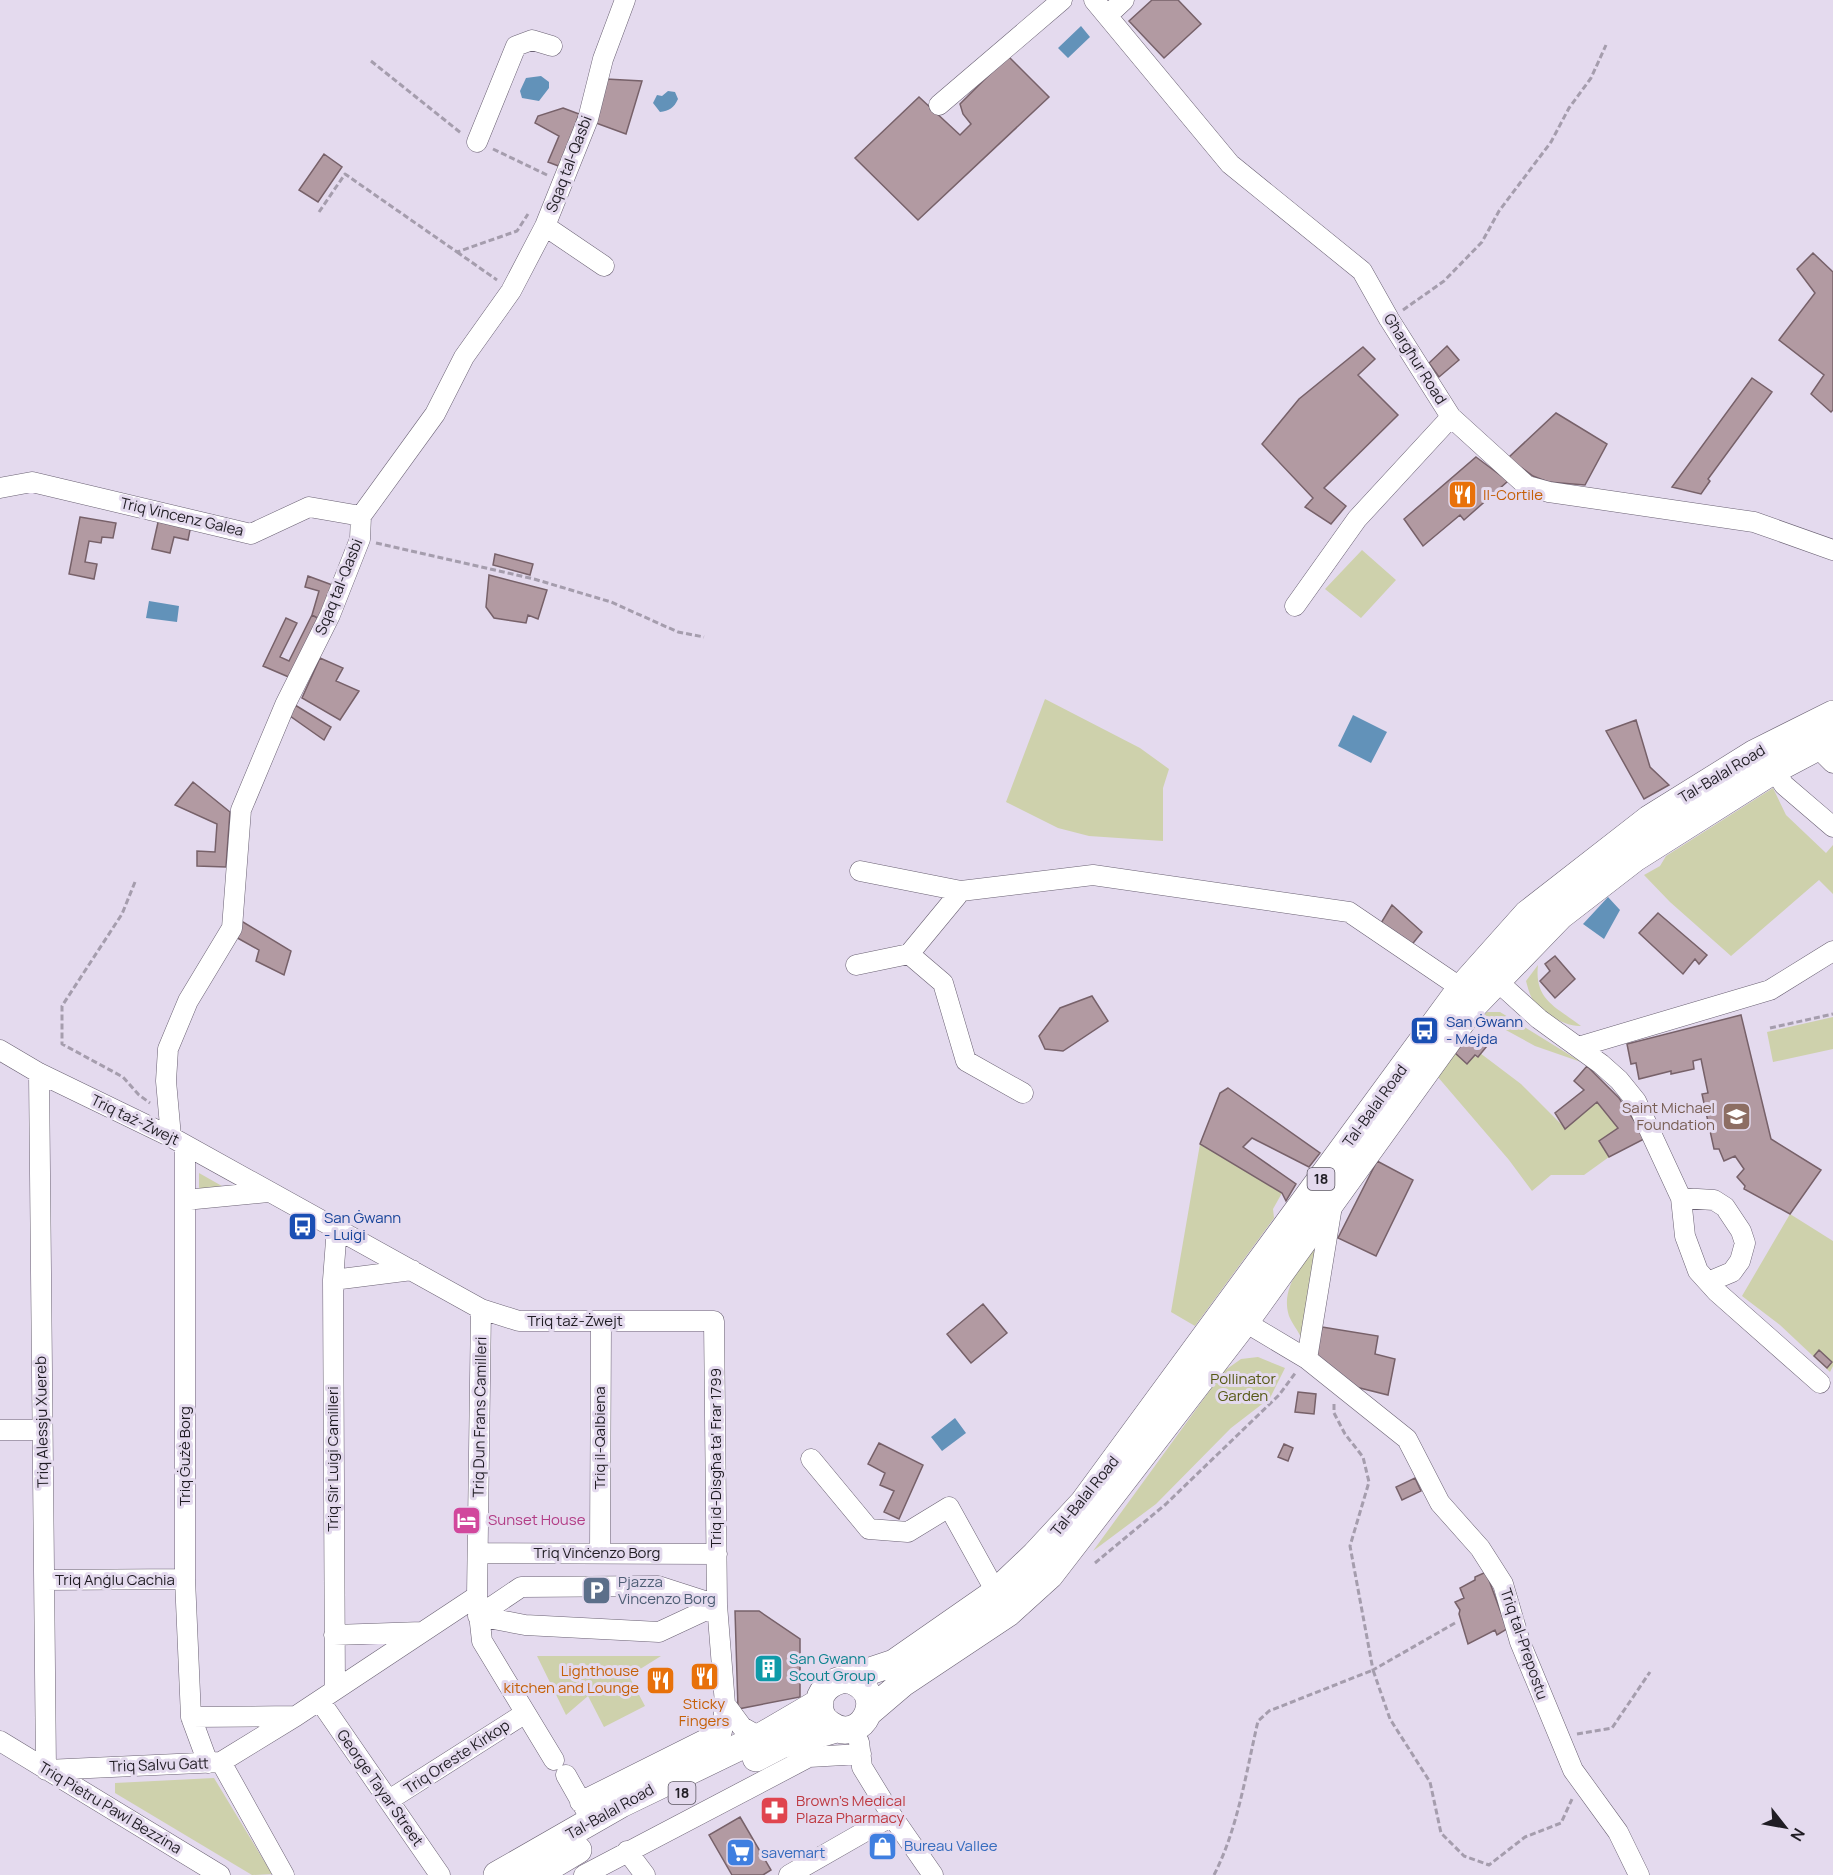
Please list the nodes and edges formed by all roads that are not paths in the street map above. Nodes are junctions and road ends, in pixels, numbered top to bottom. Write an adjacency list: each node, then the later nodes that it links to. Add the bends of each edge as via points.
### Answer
1 (625, 0): 9 (street, Sqaq tal-Qasbi, via 603,59 588,119)
2 (1062, 0): 7 (street)
3 (1094, 0): 5 (street, Għargħur Road)
4 (1124, 0): 5 (street)
5 (1108, 15): 11 (street, Għargħur Road, via 1230,164 1362,271)
6 (552, 46): 8 (street, via 532,40 516,46)
7 (939, 105)
8 (477, 142)
9 (545, 226): 10 (street); 13 (street, Sqaq tal-Qasbi, via 511,291 464,357 435,414)
10 (604, 266)
11 (1451, 417): 14 (street, Għargħur Road, via 1527,486 1754,522); 15 (street, via 1356,519)
12 (0, 488): 13 (street, Triq Vincenz Galea, via 32,482 251,534 309,507)
13 (361, 516): 31 (street, Sqaq tal-Qasbi, via 360,539 330,615 285,705 241,810 232,928 188,1001 168,1049 166,1080)
14 (1833, 550)
15 (1294, 606)
16 (1833, 714): 26 (highway, Tal-Balal Road / 18, via 1755,753 1649,819 1527,914)
17 (1828, 750): 18 (highway, Tal-Balal Road / 18)
18 (1774, 770): 19 (street, via 1785,785); 25 (highway, Tal-Balal Road / 18, via 1635,858 1560,915)
19 (1833, 827)
20 (860, 871): 21 (street)
21 (961, 891): 23 (street); 26 (street, via 1093,875 1349,912)
22 (1833, 951): 27 (street, via 1770,990)
23 (909, 954): 24 (street); 30 (street, via 943,983 966,1061)
24 (856, 965)
25 (1497, 981): 27 (street); 33 (highway, Tal-Balal Road / 18, via 1473,1006)
26 (1461, 988): 54 (highway, Tal-Balal Road / 18, via 1083,1503)
27 (1578, 1047): 34 (street, via 1619,1080 1636,1101)
28 (0, 1050): 29 (street, Triq taż-Żwejt)
29 (39, 1073): 31 (street, Triq taż-Żwejt); 47 (street, Triq Alessju Xuereb)
30 (1023, 1093)
31 (175, 1133): 32 (street, Triq taż-Żwejt); 35 (street, Triq Ġużè Borg)
32 (268, 1192): 35 (street); 36 (street, Triq taż-Żwejt)
33 (1334, 1197): 43 (highway, Tal-Balal Road / 18); 44 (street)
34 (1681, 1198): 39 (street, via 1684,1236 1698,1270); 39 (street, via 1714,1200 1725,1207 1745,1243 1732,1272)
35 (185, 1200): 52 (street, Triq Ġużè Borg)
36 (337, 1227): 37 (street, Triq taż-Żwejt); 38 (street, Triq Sir Luigi Camilleri)
37 (412, 1270): 38 (street); 40 (street, Triq taż-Żwejt)
38 (333, 1280): 58 (street, Triq Sir Luigi Camilleri)
39 (1708, 1282): 45 (street)
40 (481, 1309): 42 (street, Triq taż-Żwejt, via 519,1321); 49 (street, Triq Dun Frans Camilleri)
41 (714, 1321): 42 (street, Triq taż-Żwejt); 51 (street, Triq id-Disgħa ta' Frar 1799)
42 (601, 1322): 50 (street, Triq il-Qalbiena)
43 (1245, 1322): 44 (street, Triq tal-Prepostu); 66 (highway, Tal-Balal Road / 18, via 1050,1575 1008,1613)
44 (1306, 1359): 88 (street, Triq tal-Prepostu, via 1407,1438 1440,1503 1480,1548 1503,1584 1520,1642 1573,1770 1618,1832)
45 (1820, 1383)
46 (0, 1430): 47 (street)
47 (42, 1430): 53 (street, Triq Alessju Xuereb)
48 (812, 1459): 54 (street, via 868,1529 908,1532 949,1508)
49 (478, 1552): 50 (street, Triq Vinċenzo Borg); 56 (street, Triq Dun Frans Camilleri)
50 (600, 1553): 51 (street, Triq Vinċenzo Borg)
51 (717, 1554): 55 (street, Triq id-Disgħa ta' Frar 1799)
52 (185, 1579): 53 (street, Triq Anġlu Cachia); 65 (street, Triq Ġużè Borg)
53 (44, 1580): 74 (street, Triq Alessju Xuereb)
54 (996, 1592): 59 (highway, Tal-Balal Road / 18, via 894,1663)
55 (717, 1605): 56 (street, Triq Salvu Gatt, via 658,1586 521,1587); 56 (street, via 659,1632 525,1625); 62 (street, Triq id-Disgħa ta' Frar 1799)
56 (477, 1606): 57 (street, Triq Salvu Gatt); 63 (street, Triq Dun Frans Camilleri, via 482,1641)
57 (423, 1632): 58 (street); 60 (street, Triq Salvu Gatt)
58 (334, 1635): 60 (street, Triq Sir Luigi Camilleri)
59 (846, 1679): 61 (highway, Tal-Balal Road / 18, via 826,1688); 66 (highway, via 862,1686 870,1702)
60 (328, 1696): 64 (street, Triq Salvu Gatt); 75 (street, George Tayar Street)
61 (820, 1702): 66 (highway, via 828,1724); 68 (highway, Tal-Balal Road / 18)
62 (725, 1704): 67 (street, Triq id-Disgħa ta' Frar 1799); 68 (street, via 742,1727)
63 (524, 1714): 75 (street, Triq Oreste Kirkop); 76 (street, Triq Dun Frans Camilleri)
64 (296, 1716): 65 (street); 73 (street, Triq Salvu Gatt)
65 (191, 1718): 73 (street, Triq Ġużè Borg)
66 (846, 1725): 70 (street); 71 (street, Tal-Balal Road); 83 (highway, Tal-Balal Road / 18, via 781,1745 644,1812)
67 (722, 1731): 72 (street, Triq id-Disgħa ta' Frar 1799); 76 (street, Tal-Balal Road)
68 (760, 1737): 72 (highway, Tal-Balal Road / 18)
69 (0, 1741): 74 (street, Triq Pietru Pawl Bezzina)
70 (861, 1754): 71 (street); 77 (street, via 862,1767)
71 (809, 1757): 78 (street)
72 (713, 1759): 76 (highway, Tal-Balal Road / 18, via 621,1804)
73 (214, 1763): 74 (street, Triq Salvu Gatt); 80 (street, Triq Ġużè Borg)
74 (46, 1770): 79 (street, Triq Pietru Pawl Bezzina)
75 (389, 1800): 81 (street, George Tayar Street)
76 (587, 1812): 82 (highway, Tal-Balal Road / 18)
77 (892, 1816): 86 (street); 87 (street)
78 (627, 1851): 84 (street); 85 (street)
79 (220, 1875)
80 (284, 1875)
81 (440, 1875)
82 (497, 1875)
83 (536, 1875)
84 (584, 1875)
85 (645, 1875)
86 (789, 1875)
87 (933, 1875)
88 (1639, 1875)

